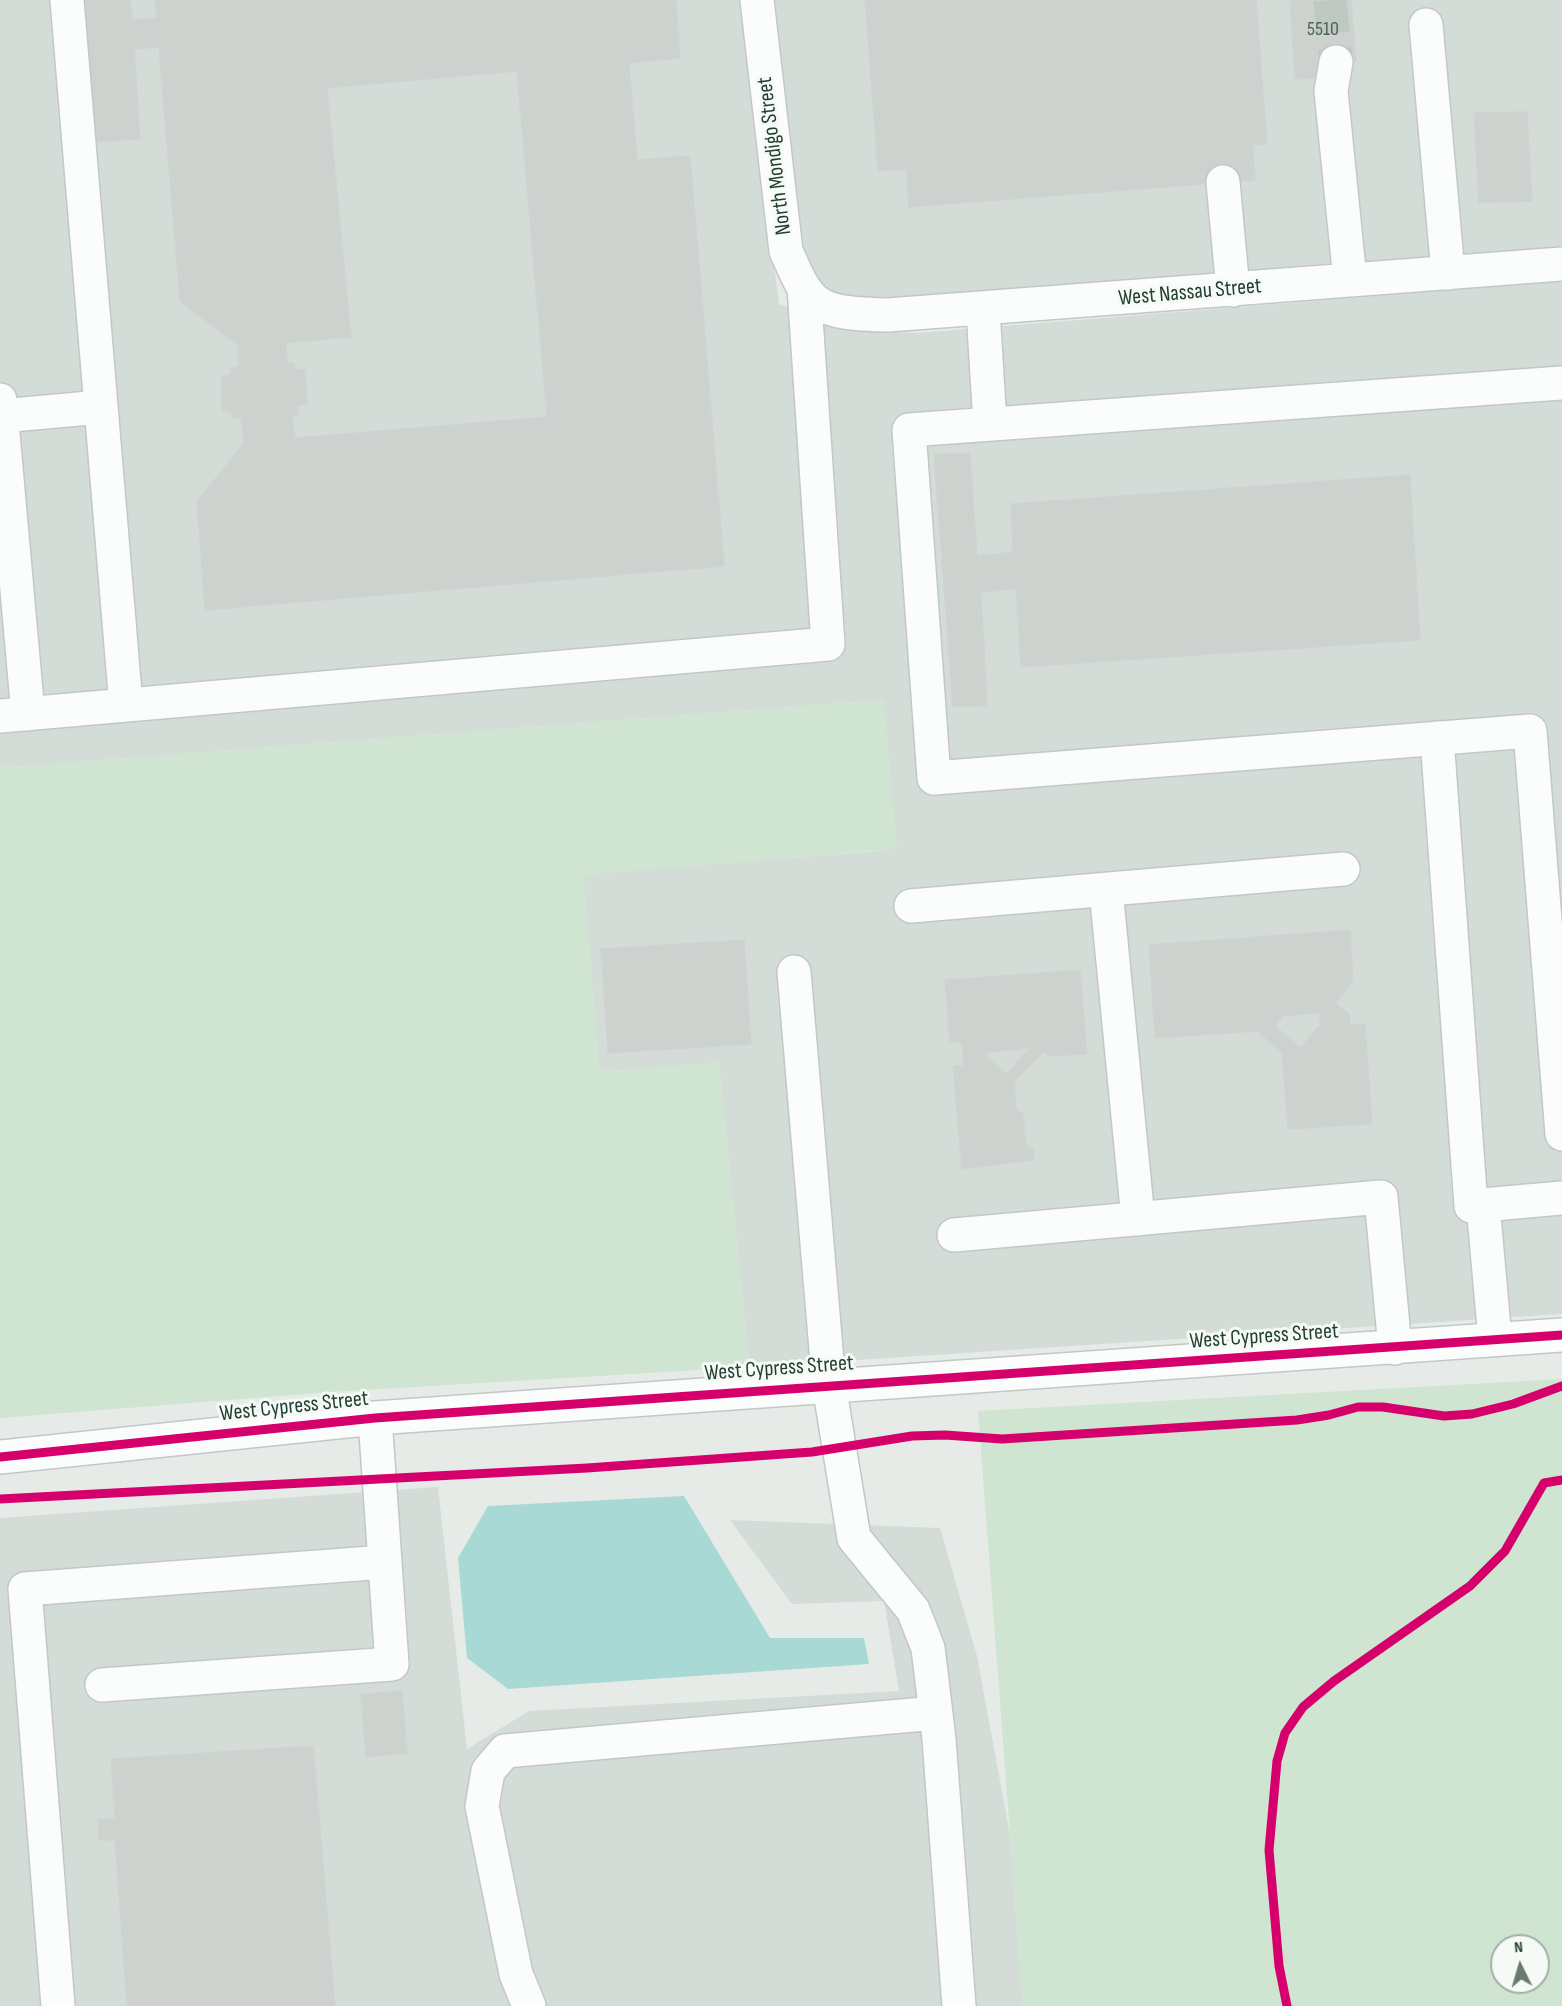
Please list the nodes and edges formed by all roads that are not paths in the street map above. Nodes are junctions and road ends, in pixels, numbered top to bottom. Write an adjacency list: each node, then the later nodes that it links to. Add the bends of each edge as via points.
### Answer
1 (67, 0): 13 (street)
2 (757, 0): 10 (street, North Mondigo Street, via 786,251)
3 (1426, 25): 7 (street)
4 (1336, 62): 8 (street, via 1331,91)
5 (1223, 182): 9 (street)
6 (1562, 264): 7 (street, West Nassau Street)
7 (1448, 273): 8 (street, West Nassau Street)
8 (1350, 280): 9 (street, West Nassau Street)
9 (1233, 290): 11 (street, West Nassau Street)
10 (811, 296): 11 (street, West Nassau Street, via 848,312 888,315); 16 (street, via 828,644)
11 (983, 310): 15 (street)
12 (1562, 383): 15 (street)
13 (101, 407): 14 (street); 16 (street)
14 (0, 411): 17 (street)
15 (990, 424): 18 (street, via 909,430 934,778)
16 (126, 705): 17 (street)
17 (14, 715)
18 (1437, 738): 23 (street, via 1530,731); 25 (street, via 1471,1206)
19 (1343, 869): 20 (street)
20 (1106, 890): 21 (street); 26 (street)
21 (911, 906)
22 (794, 972): 31 (street)
23 (1562, 1134)
24 (1562, 1198): 25 (street)
25 (1483, 1205): 29 (street)
26 (1138, 1219): 27 (street); 30 (street, via 1381,1197)
27 (954, 1235)
28 (1562, 1335): 29 (street, West Cypress Street)
29 (1495, 1339): 30 (street, West Cypress Street)
30 (1395, 1348): 31 (street, West Cypress Street)
31 (829, 1385): 32 (street, West Cypress Street); 36 (street, via 854,1538 913,1610 928,1648)
32 (375, 1418): 33 (street, West Cypress Street); 34 (street)
33 (0, 1457)
34 (385, 1562): 35 (street, via 392,1664); 37 (street, via 25,1589)
35 (102, 1685)
36 (936, 1713): 38 (street, via 505,1751 488,1771 482,1806 516,1974); 39 (street)
37 (58, 2006)
38 (529, 2006)
39 (959, 2006)

